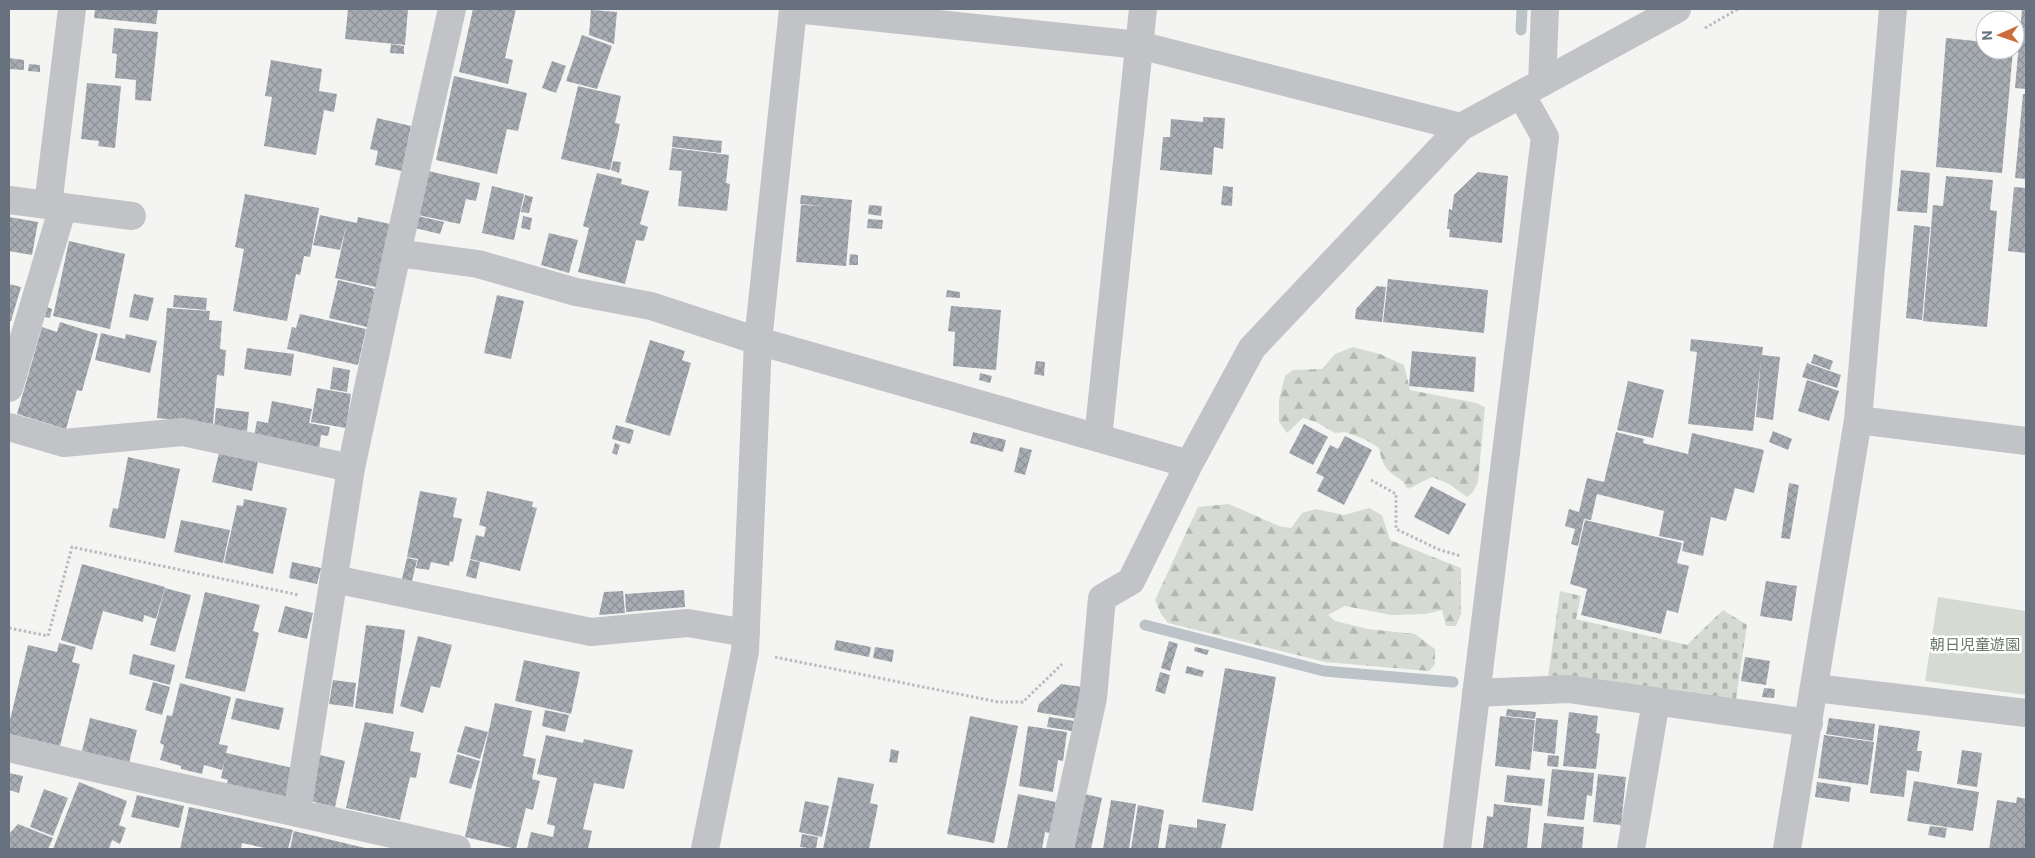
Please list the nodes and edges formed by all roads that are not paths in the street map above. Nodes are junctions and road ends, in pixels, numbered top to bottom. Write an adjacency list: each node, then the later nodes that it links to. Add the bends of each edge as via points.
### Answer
1 (72, 9): 12 (street)
2 (452, 9): 14 (street)
3 (794, 9): 8 (street); 15 (street)
4 (1143, 9): 8 (street)
5 (1545, 9): 9 (street)
6 (1677, 9): 9 (street)
7 (1893, 9): 17 (street)
8 (1139, 45): 10 (street); 19 (street)
9 (1531, 89): 10 (street); 26 (street, via 1545,137)
10 (1461, 127): 21 (street, via 1252,348)
11 (9, 200): 12 (street)
12 (56, 206): 13 (street); 16 (street)
13 (132, 216)
14 (397, 253): 15 (street, via 478,264 576,292 651,306); 22 (street)
15 (758, 341): 19 (street); 24 (street)
16 (9, 388)
17 (1858, 420): 20 (street); 25 (street)
18 (9, 427): 22 (street, via 64,443 182,432)
19 (1098, 438): 21 (street)
20 (2026, 441)
21 (1189, 464): 35 (street, via 1131,581 1102,598 1092,698)
22 (352, 468): 23 (street)
23 (332, 590): 24 (street, via 591,632 688,623); 31 (street)
24 (745, 642): 34 (street)
25 (1815, 688): 28 (street); 29 (street)
26 (1476, 693): 27 (street, via 1568,689); 36 (street)
27 (1656, 701): 29 (street); 37 (street)
28 (2026, 713)
29 (1809, 723): 38 (street)
30 (9, 748): 31 (street)
31 (297, 813): 32 (street)
32 (382, 841): 33 (street)
33 (457, 849)
34 (705, 849)
35 (1060, 849)
36 (1457, 849)
37 (1631, 849)
38 (1787, 849)

